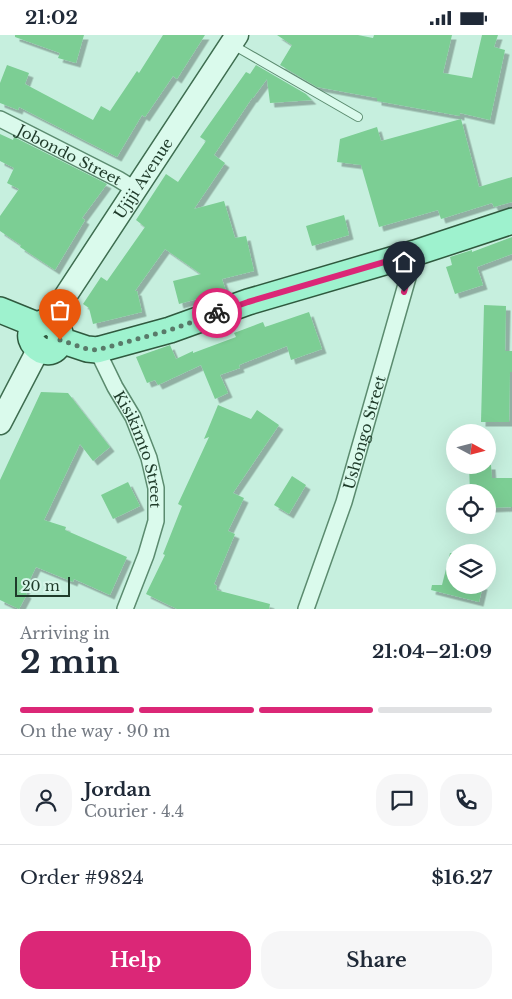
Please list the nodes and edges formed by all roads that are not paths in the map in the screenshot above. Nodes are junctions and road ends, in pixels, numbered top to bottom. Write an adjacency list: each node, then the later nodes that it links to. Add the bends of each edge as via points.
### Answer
1 (234, 39): 2 (lane); 4 (main road, Ujiji Avenue)
2 (358, 117)
3 (0, 119): 4 (street, Jobondo Street)
4 (136, 191): 8 (main road, Ujiji Avenue)
5 (512, 221): 6 (main road)
6 (415, 253): 9 (main road); 12 (street, Ushongo Street, via 344,503)
7 (0, 310): 8 (main road)
8 (46, 334): 9 (main road); 10 (main road, Ujiji Avenue)
9 (97, 350): 11 (street, Kisikimto Street, via 133,417 149,458 156,488 156,521)
10 (0, 423)
11 (125, 609)
12 (306, 609)

